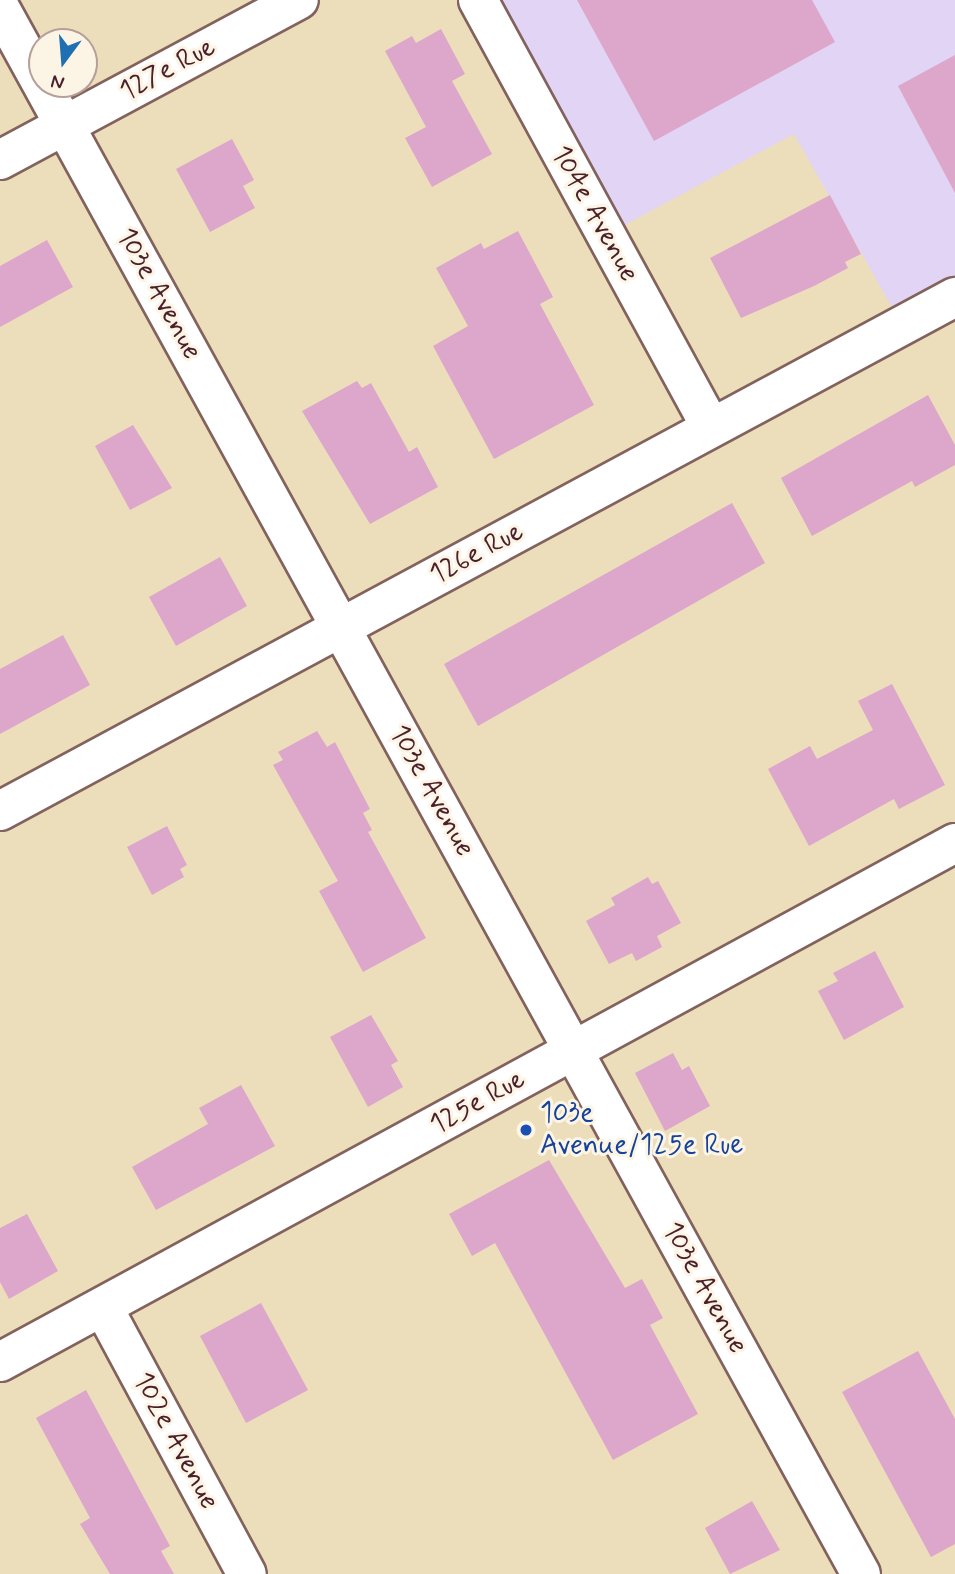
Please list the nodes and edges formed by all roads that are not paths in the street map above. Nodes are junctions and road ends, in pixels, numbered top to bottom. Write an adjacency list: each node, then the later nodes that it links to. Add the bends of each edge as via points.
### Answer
1 (299, 0): 4 (street, 127e Rue)
2 (478, 0): 7 (street, 104e Avenue)
3 (0, 8): 4 (street, 103e Avenue)
4 (65, 125): 5 (street, 127e Rue); 8 (street, 103e Avenue)
5 (0, 160)
6 (955, 297): 7 (street, 126e Rue)
7 (711, 428): 8 (street, 126e Rue)
8 (341, 627): 9 (street, 126e Rue); 11 (street, 103e Avenue)
9 (0, 811)
10 (955, 844): 11 (street, 125e Rue)
11 (574, 1051): 12 (street, 125e Rue); 15 (street, 103e Avenue)
12 (103, 1307): 13 (street, 125e Rue); 14 (street, 102e Avenue)
13 (0, 1362)
14 (247, 1574)
15 (862, 1574)

